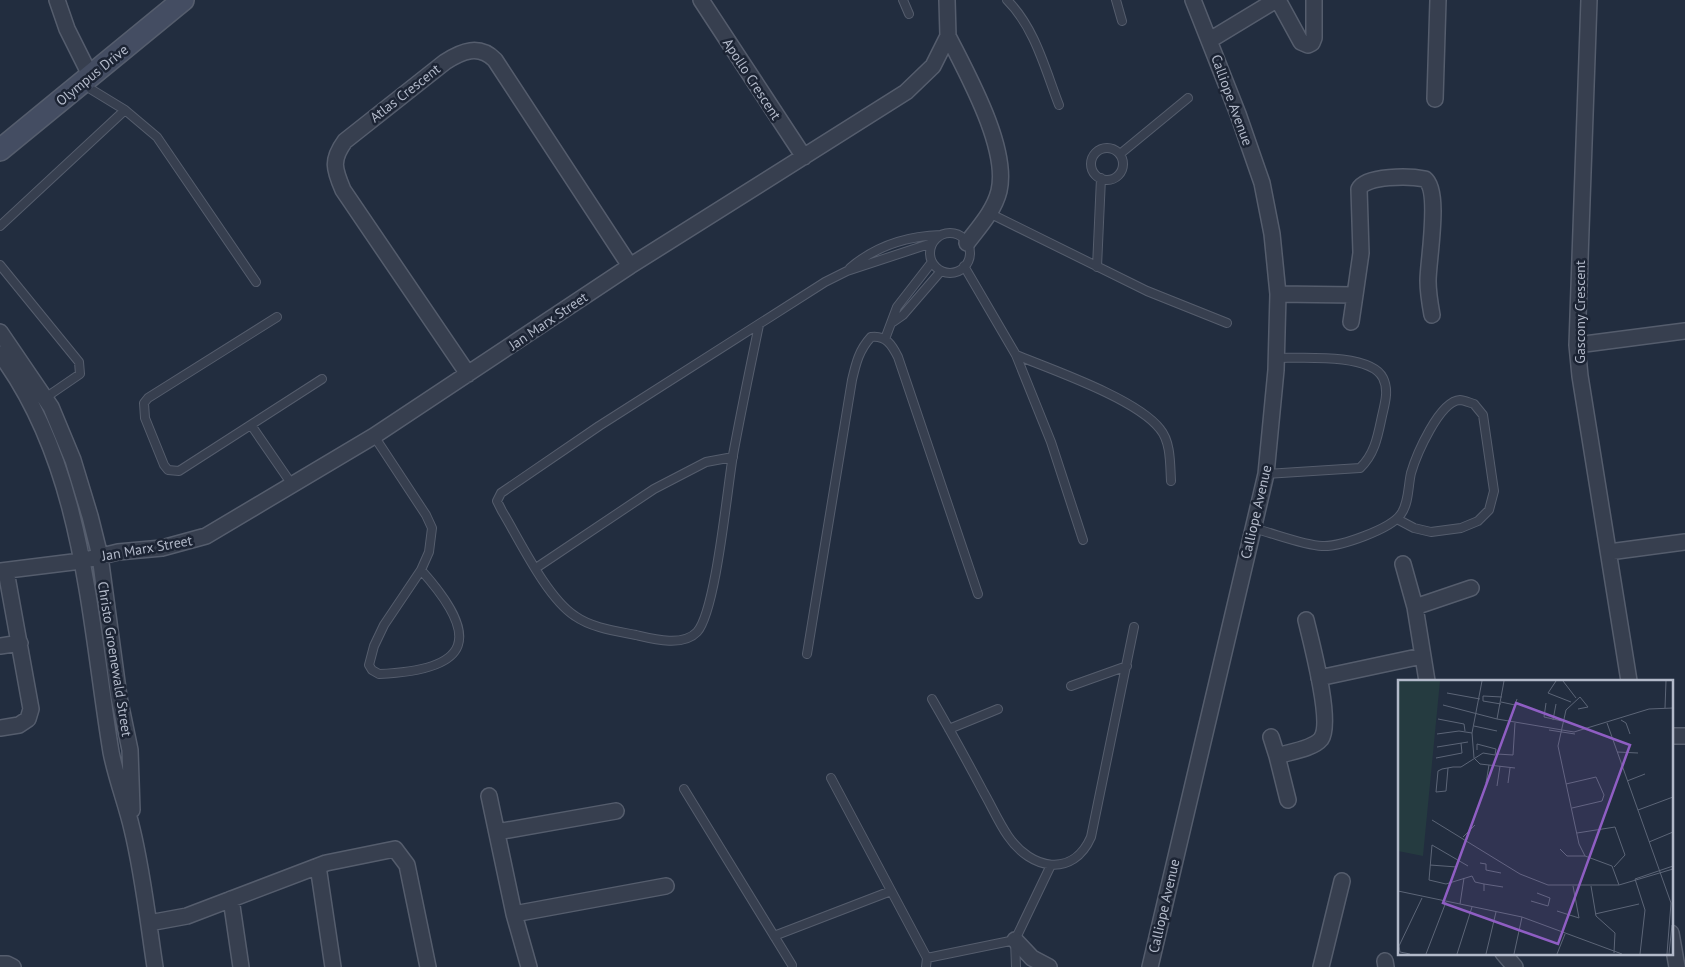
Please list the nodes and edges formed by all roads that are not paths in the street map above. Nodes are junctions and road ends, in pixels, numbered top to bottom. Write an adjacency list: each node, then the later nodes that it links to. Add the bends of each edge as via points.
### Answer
1 (57, 0): 17 (street)
2 (183, 0): 17 (street, Olympus Drive)
3 (701, 0): 24 (street, Apollo Crescent)
4 (902, 0): 13 (lane)
5 (947, 0): 15 (street, Jan Marx Street)
6 (1007, 0): 20 (lane, via 1037,47)
7 (1116, 0): 14 (lane)
8 (1193, 0): 16 (street, Calliope Avenue)
9 (1277, 0): 10 (street, via 1301,42 1308,45 1314,38); 16 (street)
10 (1314, 0)
11 (1438, 0): 19 (street)
12 (1589, 0): 50 (street, Gascony Crescent)
13 (909, 14)
14 (1122, 21)
15 (948, 36): 24 (street, Jan Marx Street, via 933,66 906,92); 26 (street, via 981,103 998,151 1002,170 1000,185)
16 (1210, 40): 39 (street, Calliope Avenue, via 1262,182 1272,234)
17 (87, 80): 21 (lane); 22 (street, Olympus Drive)
18 (1188, 98): 23 (lane)
19 (1435, 99)
20 (1059, 105)
21 (125, 110): 27 (lane); 38 (lane, via 149,128 165,147)
22 (0, 150)
23 (1120, 154): 25 (lane, via 1124,164 1120,174 1111,180); 25 (lane, via 1106,148 1096,152 1091,166)
24 (804, 157): 33 (street, Jan Marx Street)
25 (1101, 178): 35 (lane)
26 (989, 213): 29 (street); 35 (lane)
27 (0, 226)
28 (942, 235): 29 (lane, via 953,233); 30 (lane); 36 (lane, via 907,238 889,244)
29 (967, 243): 34 (lane, via 969,255)
30 (932, 244): 31 (lane); 36 (lane)
31 (932, 262): 37 (lane); 43 (lane, via 897,307)
32 (0, 265): 56 (lane, via 80,362 80,374)
33 (630, 266): 54 (street, Jan Marx Street); 54 (street, Atlas Crescent, via 495,60 480,49 456,54 345,140 336,153 335,164 343,190)
34 (964, 266): 37 (lane, via 953,272); 52 (lane)
35 (1097, 267): 45 (lane)
36 (847, 271): 46 (lane)
37 (941, 271): 43 (lane)
38 (256, 282)
39 (1278, 294): 40 (street); 53 (street, Calliope Avenue)
40 (1355, 295): 41 (street, via 1360,253 1361,185 1369,180 1425,179 1432,192 1428,283); 44 (street)
41 (1432, 315)
42 (277, 316): 57 (lane, via 144,403 145,418 158,455 168,470 178,470)
43 (893, 322): 49 (lane)
44 (1351, 322)
45 (1228, 323)
46 (759, 325): 59 (lane); 71 (lane, via 599,426 501,493 497,498 498,505)
47 (1685, 331): 50 (street)
48 (0, 332): 56 (street, Christo Groenewald Street)
49 (885, 339): 75 (lane, via 892,345 905,375); 81 (lane, via 871,337 863,346 856,365)
50 (1577, 344): 67 (street, Gascony Crescent)
51 (0, 354): 69 (street, Christo Groenewald Street, via 40,420 55,460)
52 (1016, 355): 61 (lane, via 1110,394 1160,428 1167,442); 65 (lane)
53 (1276, 358): 60 (street, Calliope Avenue); 60 (lane, via 1362,363 1379,372 1386,387 1386,400 1377,441 1360,468)
54 (468, 374): 58 (street, Jan Marx Street)
55 (322, 379): 57 (lane)
56 (45, 398): 68 (street, Christo Groenewald Street, via 73,460)
57 (251, 425): 62 (lane)
58 (374, 436): 62 (street, Jan Marx Street); 72 (lane, via 432,528 429,552)
59 (733, 457): 71 (lane, via 706,462 654,489); 71 (lane, via 705,621 697,633 687,639 648,638 576,617 556,602)
60 (1266, 474): 64 (street, Calliope Avenue)
61 (1170, 481)
62 (293, 486): 68 (street, Jan Marx Street, via 206,536 162,548)
63 (1398, 519): 63 (lane, via 1429,431 1446,406 1459,400 1474,404 1483,416 1494,491 1489,510 1478,521 1461,528 1431,532 1414,528); 64 (lane, via 1333,546 1321,546)
64 (1252, 528): 127 (street, Calliope Avenue)
65 (1083, 540)
66 (1685, 542): 67 (street)
67 (1609, 552): 86 (street, Gascony Crescent)
68 (100, 556): 69 (street, Jan Marx Street); 101 (street, Christo Groenewald Street, via 119,697 130,750)
69 (81, 561): 73 (street, Jan Marx Street); 101 (street, Christo Groenewald Street, via 112,754)
70 (1403, 564): 76 (street)
71 (536, 568)
72 (421, 570): 72 (lane, via 384,625 374,646 369,665 379,674 438,664 455,654 461,635 457,623 435,586)
73 (3, 571): 79 (street)
74 (1471, 588): 76 (street)
75 (978, 594)
76 (1415, 607): 82 (street)
77 (1306, 620): 84 (street)
78 (1134, 628): 83 (lane)
79 (20, 643): 80 (street); 90 (street, via 31,709 28,718 19,725)
80 (0, 646)
81 (807, 654)
82 (1422, 656): 84 (street); 85 (street)
83 (1127, 666): 87 (lane); 104 (lane, via 1091,837 1082,854 1074,860)
84 (1319, 678): 95 (street, via 1324,712 1323,735 1316,744)
85 (1427, 680)
86 (1629, 680)
87 (1071, 686)
88 (932, 699): 91 (lane)
89 (998, 708): 91 (lane)
90 (0, 728)
91 (949, 729): 104 (lane, via 1008,837 1030,857)
92 (1672, 736): 93 (street)
93 (1685, 736)
94 (1271, 737): 95 (street)
95 (1277, 756): 99 (street)
96 (831, 778): 107 (lane)
97 (684, 789): 111 (lane)
98 (489, 796): 102 (street)
99 (1288, 800)
100 (616, 811): 102 (street)
101 (133, 829): 110 (street, Christo Groenewald Street)
102 (497, 832): 109 (street)
103 (318, 866): 108 (street); 121 (street); 122 (street, via 395,849 407,865)
104 (1051, 866): 112 (lane)
105 (1342, 881): 128 (street)
106 (666, 886): 109 (street)
107 (891, 891): 111 (lane); 115 (lane)
108 (231, 899): 110 (street, via 187,916); 120 (street)
109 (514, 914): 123 (street)
110 (149, 923): 119 (street, Christo Groenewald Street)
111 (774, 936): 117 (lane)
112 (1015, 940): 115 (lane); 125 (lane); 126 (street, via 1032,958)
113 (1677, 940): 130 (street)
114 (1503, 954): 129 (street)
115 (928, 958): 124 (lane)
116 (0, 964): 118 (street)
117 (792, 965)
118 (13, 967)
119 (155, 967)
120 (241, 967)
121 (333, 967)
122 (428, 967)
123 (529, 967)
124 (926, 967)
125 (1016, 967)
126 (1049, 967)
127 (1150, 967)
128 (1321, 967)
129 (1515, 967)
130 (1678, 967)

